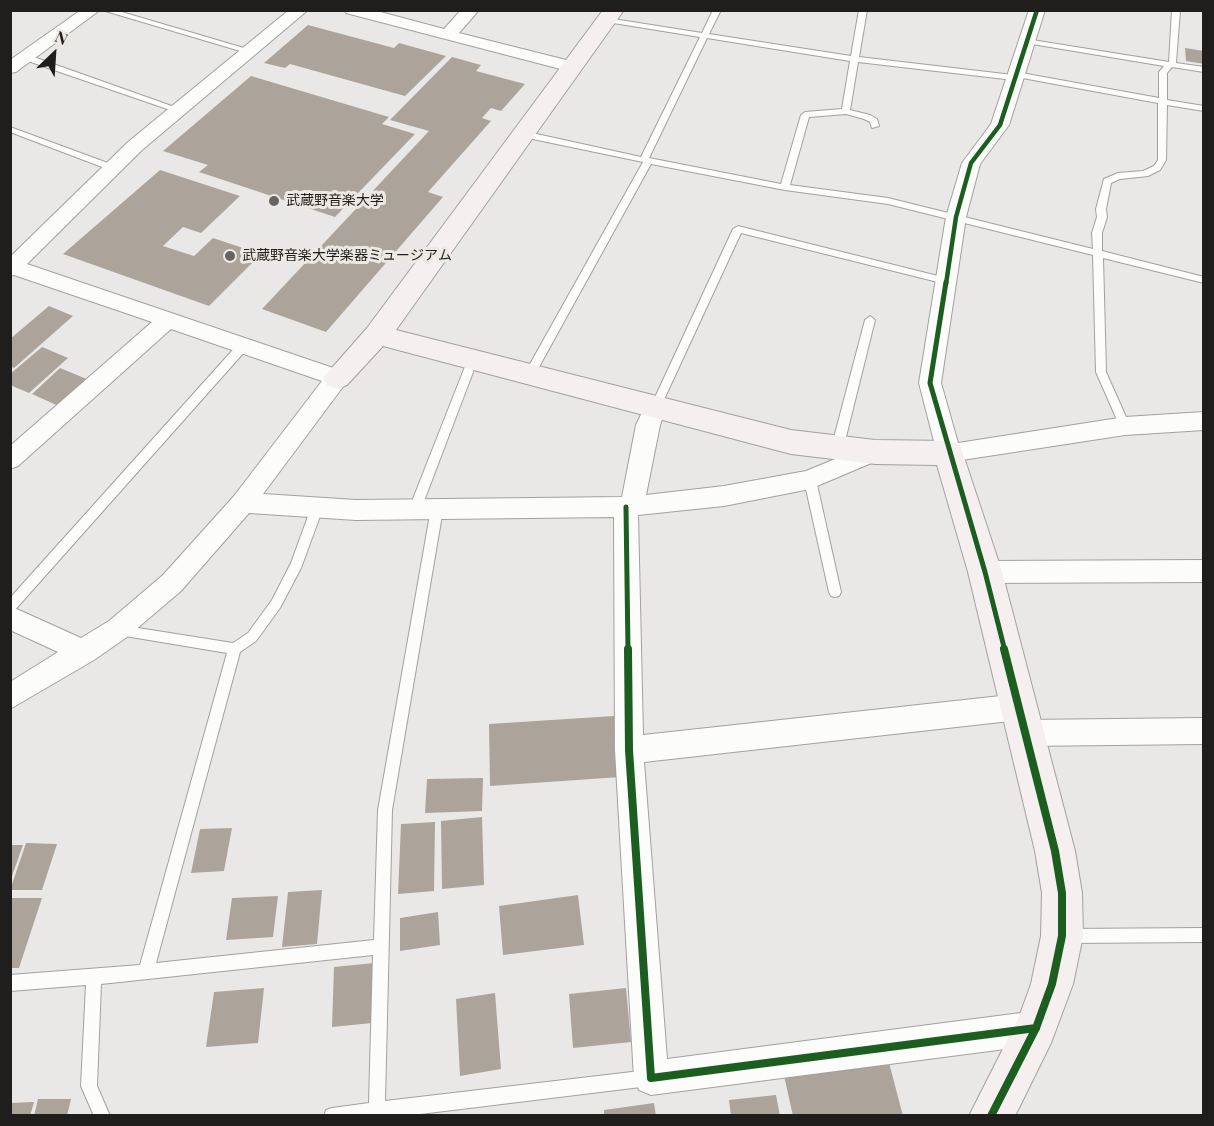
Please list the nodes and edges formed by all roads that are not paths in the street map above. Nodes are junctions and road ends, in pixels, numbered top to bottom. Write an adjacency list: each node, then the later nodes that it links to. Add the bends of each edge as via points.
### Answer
1 (92, 10): 15 (street)
2 (105, 10): 14 (lane)
3 (352, 10): 11 (street)
4 (471, 10): 11 (street)
5 (717, 10): 12 (lane)
6 (862, 10): 16 (lane)
7 (1037, 10): 13 (street)
8 (1176, 10): 17 (lane, via 1174,61)
9 (299, 11): 14 (street)
10 (610, 15): 12 (lane); 18 (street)
11 (447, 34): 18 (street)
12 (705, 35): 16 (lane); 29 (lane)
13 (1026, 41): 17 (lane); 21 (street)
14 (250, 51): 24 (street)
15 (25, 57): 19 (street); 24 (lane)
16 (855, 58): 21 (lane); 25 (lane)
17 (1170, 65): 20 (lane); 22 (lane, via 1163,72)
18 (572, 67): 28 (street)
19 (10, 68)
20 (1203, 70)
21 (1015, 76): 22 (lane); 32 (street, via 1000,124 970,163)
22 (1163, 102): 23 (lane); 33 (lane, via 1162,160 1145,174 1107,181 1097,233)
23 (1203, 109)
24 (179, 111): 30 (street)
25 (846, 111): 26 (lane, via 867,117 874,121); 31 (lane, via 805,115)
26 (874, 126)
27 (10, 129): 30 (lane)
28 (523, 135): 29 (lane); 39 (street)
29 (646, 161): 31 (lane); 42 (lane)
30 (113, 168): 34 (street)
31 (785, 187): 32 (lane, via 888,201)
32 (956, 217): 33 (lane); 36 (street)
33 (1099, 253): 35 (lane); 46 (lane, via 1101,372)
34 (12, 267): 37 (street)
35 (1203, 280)
36 (946, 281): 44 (lane, via 738,229); 49 (street, via 930,383)
37 (168, 320): 40 (street); 50 (street)
38 (870, 320): 47 (lane)
39 (377, 335): 41 (street); 43 (street)
40 (243, 346): 43 (street); 59 (lane)
41 (473, 360): 42 (street); 55 (lane)
42 (530, 373): 44 (street)
43 (337, 378): 52 (street)
44 (656, 406): 47 (street, via 791,442); 53 (street)
45 (1203, 422): 46 (street)
46 (1125, 426): 49 (street)
47 (837, 449): 48 (street)
48 (875, 452): 49 (street); 51 (street)
49 (949, 453): 57 (street)
50 (10, 460)
51 (810, 480): 53 (street, via 724,496); 58 (lane)
52 (243, 503): 54 (street); 61 (street, via 172,584)
53 (629, 506): 55 (street); 67 (street)
54 (317, 508): 55 (street); 62 (lane, via 297,564 276,604 252,637)
55 (426, 509): 70 (lane, via 385,810)
56 (1203, 571): 57 (street)
57 (985, 572): 65 (street)
58 (835, 592)
59 (10, 607)
60 (10, 617): 63 (street)
61 (118, 629): 62 (lane); 63 (street)
62 (235, 649): 71 (lane)
63 (84, 652): 64 (street)
64 (12, 700)
65 (1021, 720): 66 (street); 67 (street); 69 (street, via 1055,851 1062,893)
66 (1203, 731)
67 (630, 750): 75 (street)
68 (1203, 935): 69 (lane)
69 (1062, 936): 74 (street, via 1052,984)
70 (381, 947): 71 (lane); 76 (lane)
71 (146, 972): 72 (lane)
72 (94, 977): 73 (lane); 77 (lane, via 89,1086)
73 (10, 983)
74 (1036, 1028): 75 (street); 79 (street)
75 (651, 1078): 76 (lane)
76 (377, 1112): 78 (lane)
77 (102, 1116)
78 (332, 1116)
79 (991, 1116)

